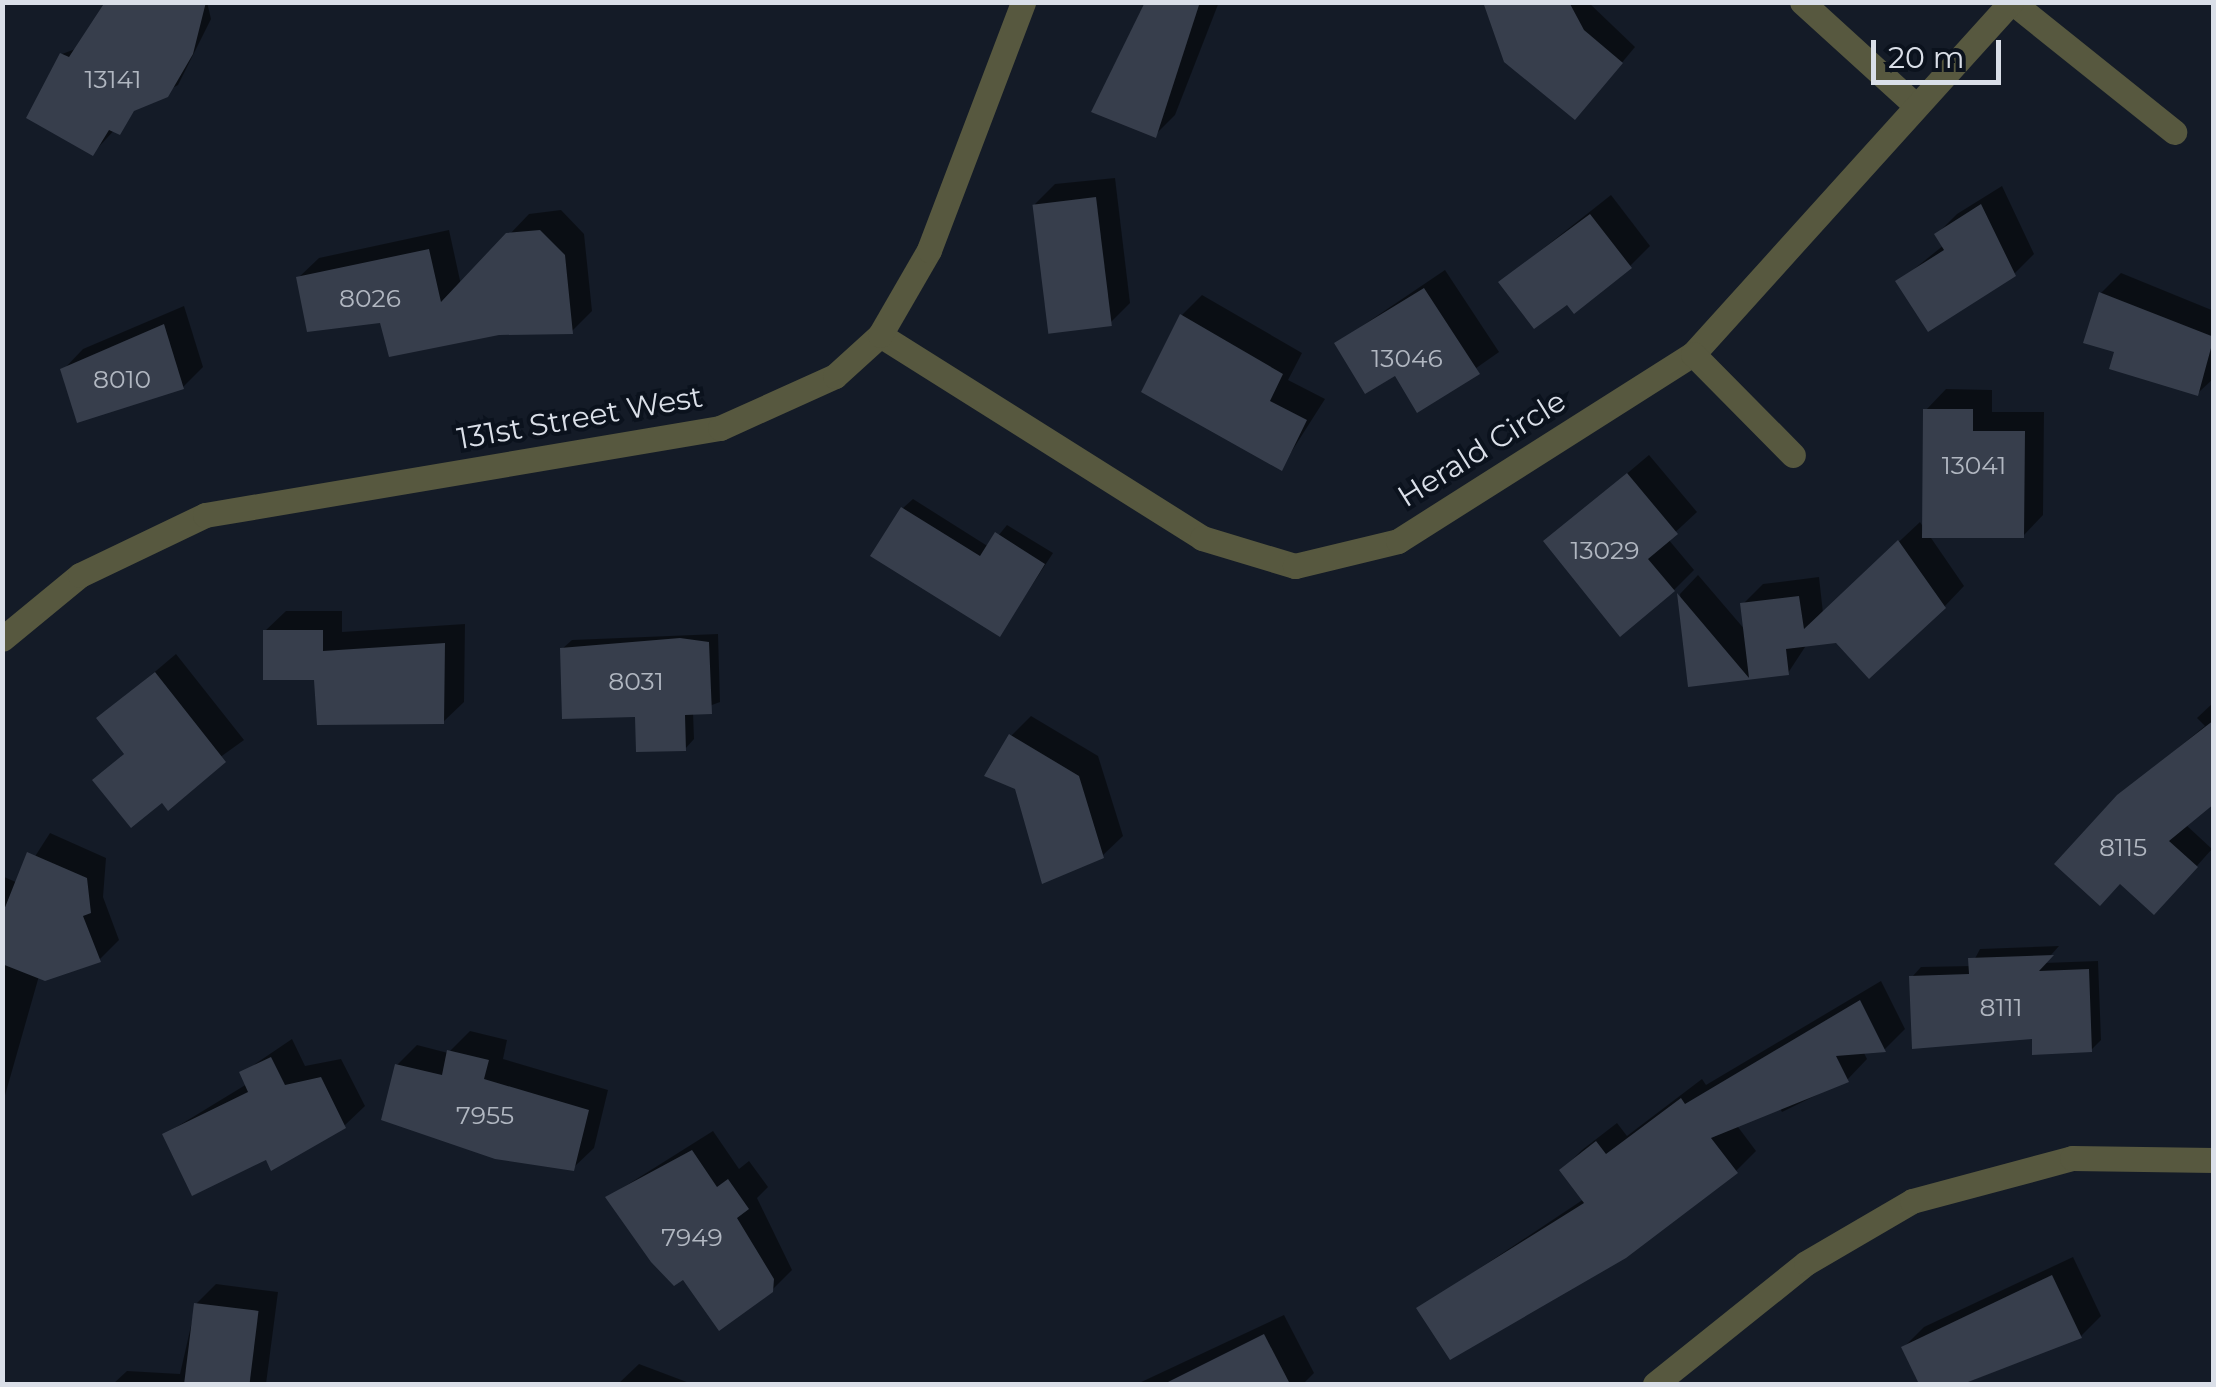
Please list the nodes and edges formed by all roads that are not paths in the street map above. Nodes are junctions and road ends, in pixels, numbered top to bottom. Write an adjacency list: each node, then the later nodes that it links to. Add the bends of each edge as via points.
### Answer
1 (1023, 2): 6 (street, 131st Street West, via 929,250)
2 (1802, 2): 4 (street)
3 (2011, 2): 4 (street, Herald Circle); 5 (street, Herald Circle)
4 (1914, 104): 7 (street, Herald Circle)
5 (2174, 132)
6 (880, 334): 7 (street, Herald Circle, via 1202,538 1295,566 1398,542); 9 (street, 131st Street West, via 835,376 720,428 205,515 80,576)
7 (1692, 354): 8 (street)
8 (1793, 455)
9 (2, 639)
10 (2214, 1160): 11 (street, via 2072,1158 1912,1201 1806,1263)
11 (1655, 1384)

